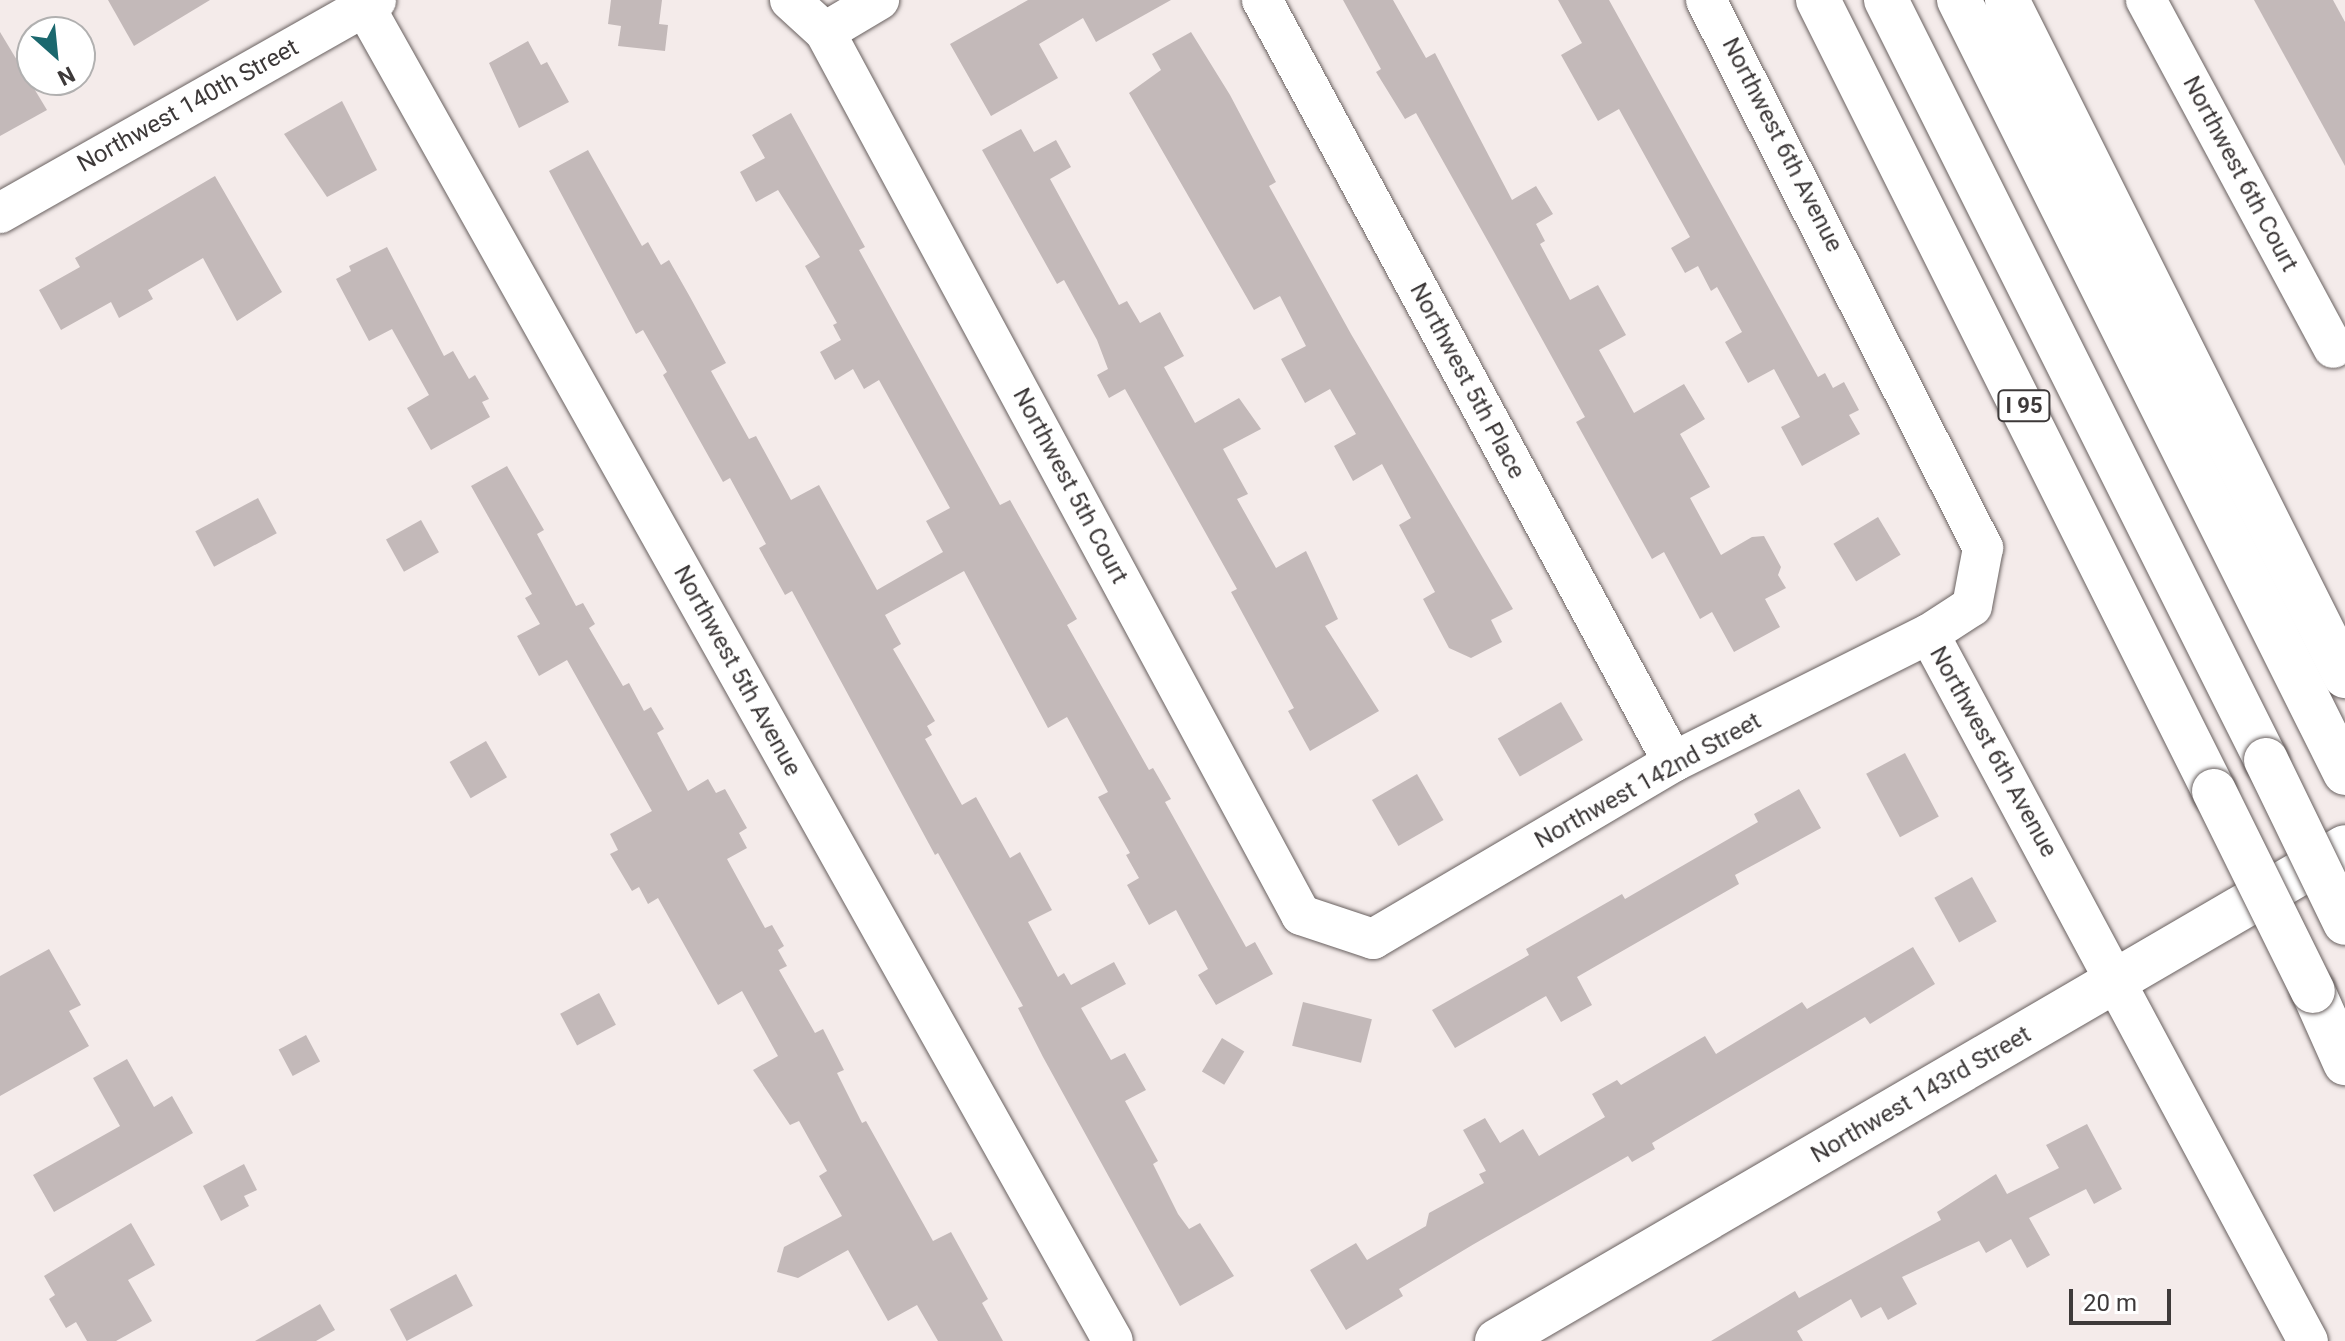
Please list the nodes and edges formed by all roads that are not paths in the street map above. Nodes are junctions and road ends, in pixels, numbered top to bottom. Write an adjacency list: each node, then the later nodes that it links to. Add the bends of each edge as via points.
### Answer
1 (790, 0): 11 (street, Northwest 5th Court)
2 (879, 0): 11 (street)
3 (1262, 0): 16 (street, Northwest 5th Place)
4 (1706, 0): 14 (street, Northwest 6th Avenue, via 1983,548 1972,606)
5 (1886, 0): 19 (main road, bridge)
6 (1959, 0): 17 (main road)
7 (2007, 0): 15 (main road)
8 (2146, 0): 13 (street, Northwest 6th Court)
9 (367, 2): 12 (street, Northwest 140th Street); 23 (street, Northwest 5th Avenue)
10 (1821, 8): 22 (main road, I 95, bridge)
11 (825, 32): 20 (street, Northwest 5th Court, via 1301,915)
12 (0, 213)
13 (2333, 348)
14 (1929, 634): 16 (street, Northwest 142nd Street); 21 (street, Northwest 6th Avenue)
15 (2345, 676)
16 (1673, 762): 20 (street, Northwest 142nd Street)
17 (2345, 773)
18 (2345, 847): 21 (main road, Northwest 143rd Street)
19 (2345, 923)
20 (1373, 939)
21 (2118, 981): 24 (main road, Northwest 143rd Street); 25 (street, Northwest 6th Avenue)
22 (2345, 1063)
23 (1113, 1341)
24 (1497, 1341)
25 (2308, 1341)

